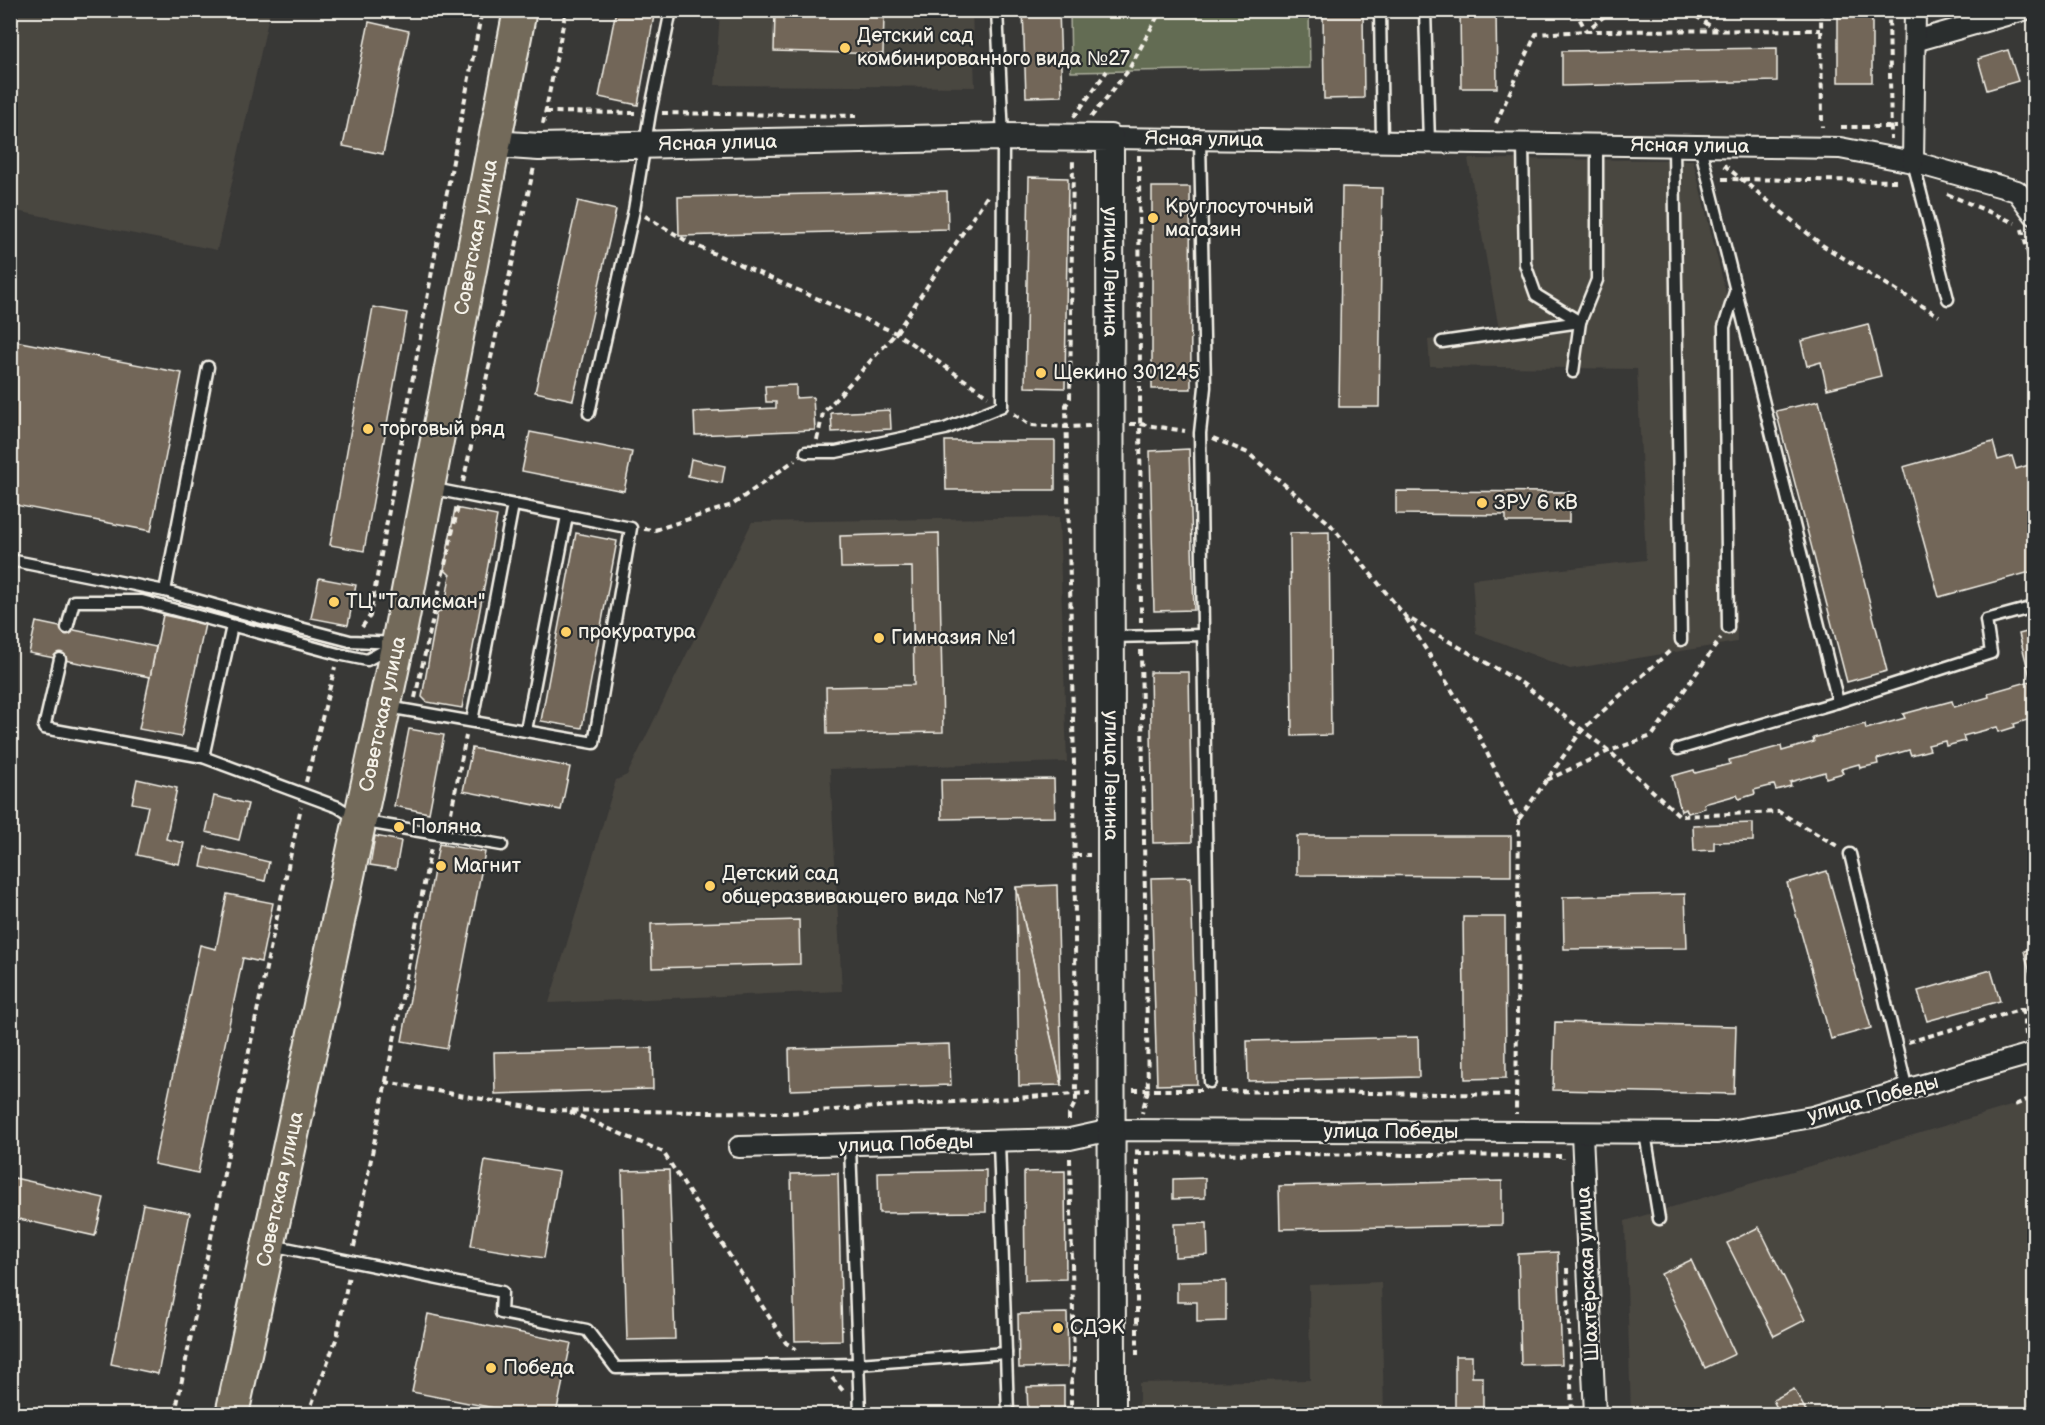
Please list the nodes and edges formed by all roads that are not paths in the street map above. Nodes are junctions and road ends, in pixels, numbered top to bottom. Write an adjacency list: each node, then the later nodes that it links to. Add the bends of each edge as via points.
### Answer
1 (520, 10): 14 (main road, Советская улица)
2 (671, 10): 15 (lane)
3 (997, 10): 9 (lane)
4 (1380, 10): 12 (lane)
5 (1425, 10): 13 (lane)
6 (1915, 10): 8 (street)
7 (2024, 10): 8 (street)
8 (1915, 41): 20 (street)
9 (1002, 137): 10 (street, Ясная улица, via 1073,128); 15 (street, Ясная улица); 29 (lane, via 1002,406 945,429 836,452)
10 (1110, 138): 11 (street, Ясная улица); 40 (street, улица Ленина)
11 (1200, 140): 12 (street, Ясная улица); 39 (lane, via 1205,387 1200,433)
12 (1382, 142): 13 (street, Ясная улица)
13 (1429, 143): 16 (street, Ясная улица)
14 (494, 144): 15 (street, Ясная улица); 30 (main road, Советская улица)
15 (646, 144): 28 (lane)
16 (1523, 144): 17 (street, Ясная улица); 24 (lane, via 1525,264 1536,295)
17 (1597, 145): 18 (street, Ясная улица); 24 (lane, via 1597,280)
18 (1674, 146): 19 (street, Ясная улица); 41 (lane)
19 (1700, 146): 20 (street, Ясная улица, via 1840,148); 22 (lane)
20 (1913, 162): 21 (street, Ясная улица, via 2016,191); 23 (lane)
21 (2034, 214)
22 (1737, 289): 37 (lane, via 1724,327); 44 (lane)
23 (1948, 299)
24 (1580, 322): 25 (lane); 27 (lane)
25 (1442, 342)
26 (208, 367): 34 (lane)
27 (1573, 372)
28 (589, 413)
29 (806, 452)
30 (428, 488): 31 (lane); 42 (main road, Советская улица)
31 (513, 506): 32 (lane); 46 (lane)
32 (567, 516): 47 (lane); 47 (lane, via 631,528 594,742)
33 (10, 560): 34 (lane)
34 (165, 591): 42 (lane, via 350,641)
35 (2034, 607): 44 (lane, via 1986,620 1991,653)
36 (232, 626): 38 (lane, via 142,600 74,601); 42 (lane, via 367,660); 49 (lane)
37 (1728, 627)
38 (67, 628)
39 (1203, 634): 40 (lane); 54 (lane)
40 (1111, 638): 59 (street, улица Ленина)
41 (1681, 640)
42 (398, 643): 45 (main road, Советская улица)
43 (60, 659): 49 (lane, via 44,728)
44 (1838, 702): 48 (lane)
45 (398, 709): 46 (lane); 50 (main road, Советская улица)
46 (471, 720): 47 (lane)
47 (526, 730)
48 (1678, 749)
49 (203, 757): 50 (lane, via 338,807)
50 (360, 821): 51 (lane); 63 (main road, Советская улица)
51 (502, 845)
52 (1850, 854): 55 (lane)
53 (2034, 1053): 55 (street, улица Победы)
54 (1209, 1087)
55 (1907, 1090): 56 (street, улица Победы, via 1812,1117 1717,1133)
56 (1645, 1133): 57 (street, улица Победы); 62 (lane)
57 (1582, 1134): 59 (street, улица Победы, via 1137,1130); 70 (street, Шахтёрская улица)
58 (999, 1141): 59 (street, улица Победы); 60 (street, улица Победы); 64 (lane)
59 (1111, 1141): 69 (street, улица Ленина)
60 (850, 1146): 61 (street, улица Победы); 65 (lane)
61 (739, 1147)
62 (1659, 1219)
63 (268, 1244): 65 (lane, via 502,1292 501,1313 587,1330 616,1368); 67 (main road, Советская улица)
64 (1006, 1353): 65 (lane); 68 (lane)
65 (858, 1364): 66 (lane)
66 (860, 1412)
67 (232, 1414)
68 (1008, 1414)
69 (1112, 1414)
70 (1595, 1414)

